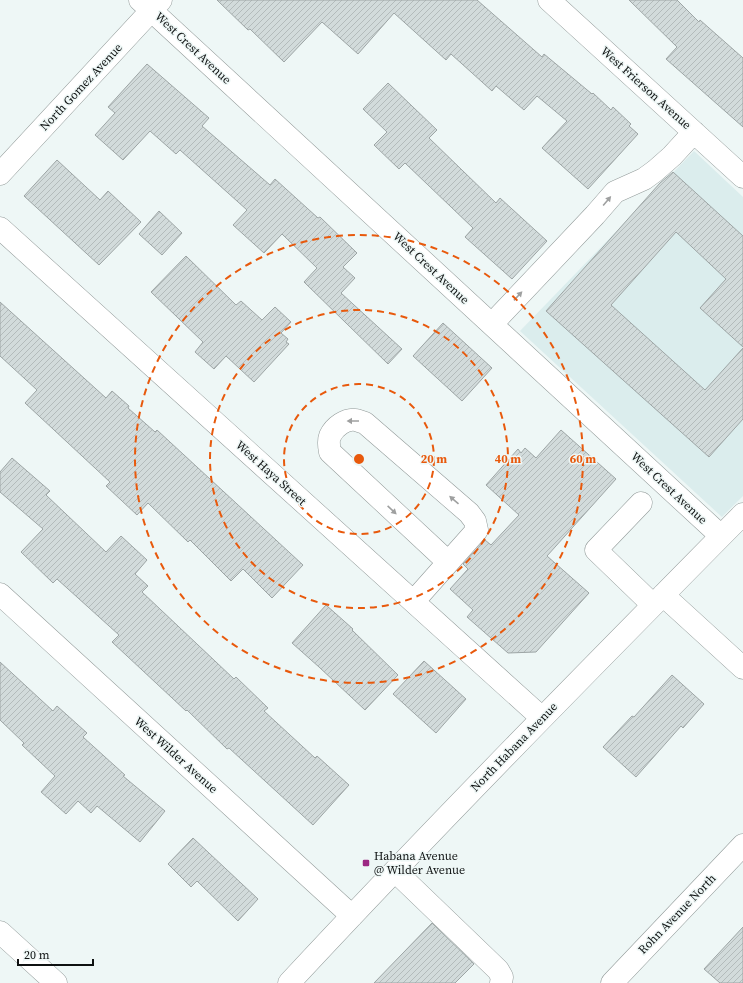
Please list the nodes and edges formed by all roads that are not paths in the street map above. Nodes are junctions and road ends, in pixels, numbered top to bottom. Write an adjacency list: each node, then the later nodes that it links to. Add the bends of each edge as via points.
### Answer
1 (549, 0): 3 (street, West Frierson Avenue)
2 (151, 3): 4 (street, North Gomez Avenue); 7 (street, West Crest Avenue)
3 (694, 132): 5 (street, West Frierson Avenue); 7 (street, one-way to 3, via 615,192 655,171)
4 (0, 174)
5 (743, 177)
6 (0, 228): 14 (street, West Haya Street)
7 (492, 324): 10 (street, West Crest Avenue)
8 (641, 503): 13 (street, via 596,550)
9 (743, 514): 10 (street, North Habana Avenue)
10 (721, 536): 13 (street, North Habana Avenue)
11 (448, 562): 11 (street, one-way to 11, via 477,530 469,513 365,423 355,420 336,427 328,444 330,452); 14 (street)
12 (0, 594): 19 (street, West Wilder Avenue)
13 (658, 600): 15 (street); 16 (street, North Habana Avenue)
14 (414, 601): 16 (street, West Haya Street)
15 (743, 668)
16 (542, 718): 18 (street, North Habana Avenue)
17 (743, 845): 24 (street, Rohn Avenue North)
18 (395, 871): 19 (street, North Habana Avenue); 23 (street, via 498,970 502,977)
19 (352, 916): 22 (street, North Habana Avenue)
20 (2, 937): 21 (street)
21 (56, 983)
22 (289, 983)
23 (501, 983)
24 (612, 983)

